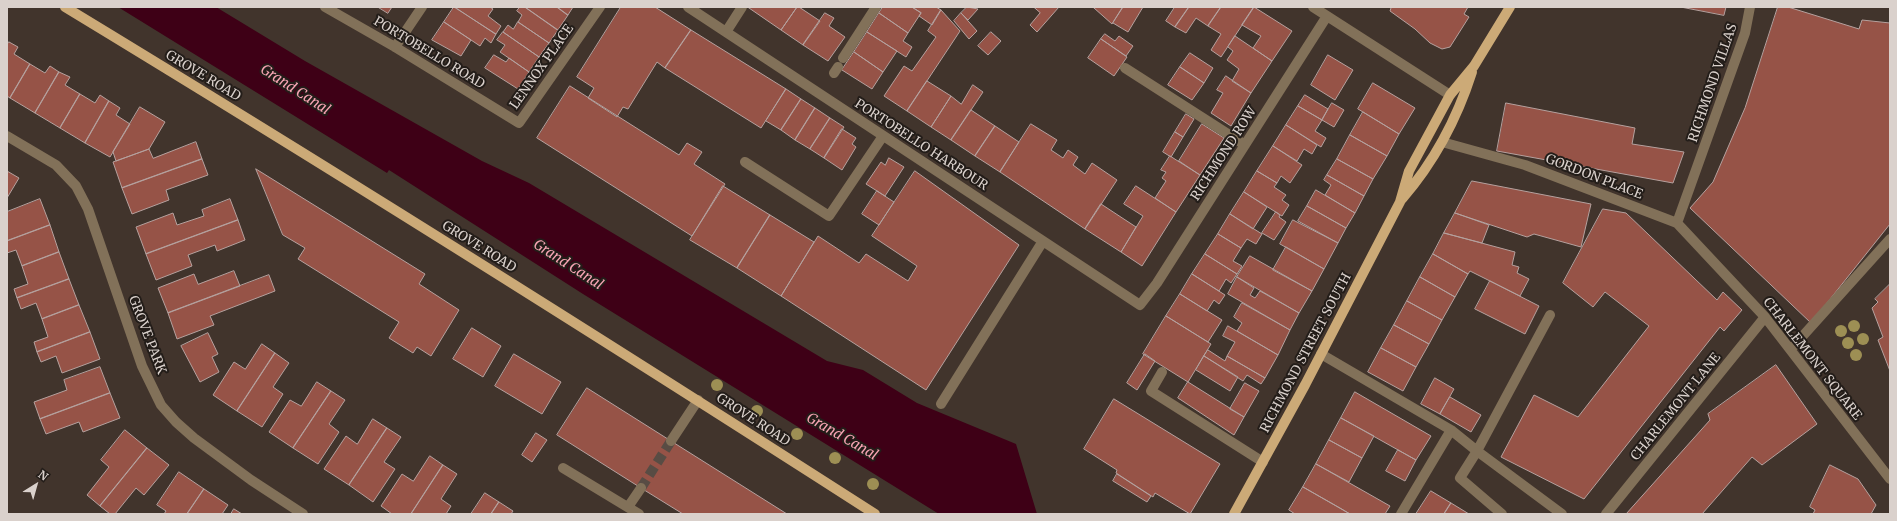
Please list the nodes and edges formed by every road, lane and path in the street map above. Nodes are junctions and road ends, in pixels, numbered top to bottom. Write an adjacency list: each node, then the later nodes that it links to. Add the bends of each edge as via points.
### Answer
1 (65, 7): 34 (main road, GROVE ROAD, via 262,126)
2 (325, 7): 13 (street, PORTOBELLO ROAD)
3 (422, 7): 13 (street)
4 (600, 7): 18 (street, LENNOX PLACE)
5 (688, 7): 12 (street, PORTOBELLO HARBOUR)
6 (742, 7): 12 (street)
7 (876, 7): 14 (street)
8 (1312, 7): 11 (street)
9 (1510, 7): 15 (main road, RICHMOND STREET SOUTH)
10 (1750, 7): 25 (street, RICHMOND VILLAS, via 1745,33)
11 (1327, 16): 17 (street); 22 (street, RICHMOND ROW)
12 (726, 32): 20 (street, PORTOBELLO HARBOUR)
13 (395, 47): 18 (street, PORTOBELLO ROAD)
14 (844, 58)
15 (1474, 66): 17 (main road, RICHMOND STREET SOUTH); 21 (main road, RICHMOND STREET SOUTH, via 1462,103)
16 (1125, 68): 22 (street)
17 (1450, 96): 24 (main road, RICHMOND STREET SOUTH, via 1409,171)
18 (519, 123)
19 (7, 136): 44 (street, GROVE PARK, via 56,165 76,186 88,209 142,366 161,404 194,438)
20 (883, 136): 23 (street, via 829,216); 27 (street, PORTOBELLO HARBOUR)
21 (1442, 142): 24 (main road, RICHMOND STREET SOUTH, via 1419,179); 25 (street, GORDON PLACE, via 1525,164)
22 (1245, 145): 28 (street, RICHMOND ROW)
23 (745, 162)
24 (1400, 202): 32 (main road, RICHMOND STREET SOUTH)
25 (1677, 223): 30 (street, CHARLEMONT SQUARE)
26 (1890, 239): 31 (street)
27 (1044, 241): 28 (street, PORTOBELLO HARBOUR); 35 (street)
28 (1140, 305)
29 (1550, 315): 38 (street)
30 (1765, 317): 31 (street, CHARLEMONT SQUARE); 51 (street, CHARLEMONT LANE)
31 (1791, 350): 41 (street, CHARLEMONT SQUARE)
32 (1321, 354): 36 (street); 39 (main road, RICHMOND STREET SOUTH)
33 (1162, 372): 39 (street, via 1151,391)
34 (698, 400): 37 (street); 46 (main road, GROVE ROAD)
35 (941, 404)
36 (1451, 430): 38 (street); 48 (street)
37 (671, 442)
38 (1477, 451): 49 (street, via 1460,478); 50 (street)
39 (1263, 462): 47 (main road, RICHMOND STREET SOUTH)
40 (563, 468): 43 (street)
41 (1890, 479)
42 (641, 488): 43 (street)
43 (628, 507): 45 (street)
44 (303, 514)
45 (639, 514)
46 (875, 514)
47 (1234, 514)
48 (1401, 514)
49 (1502, 514)
50 (1562, 514)
51 (1606, 514)

